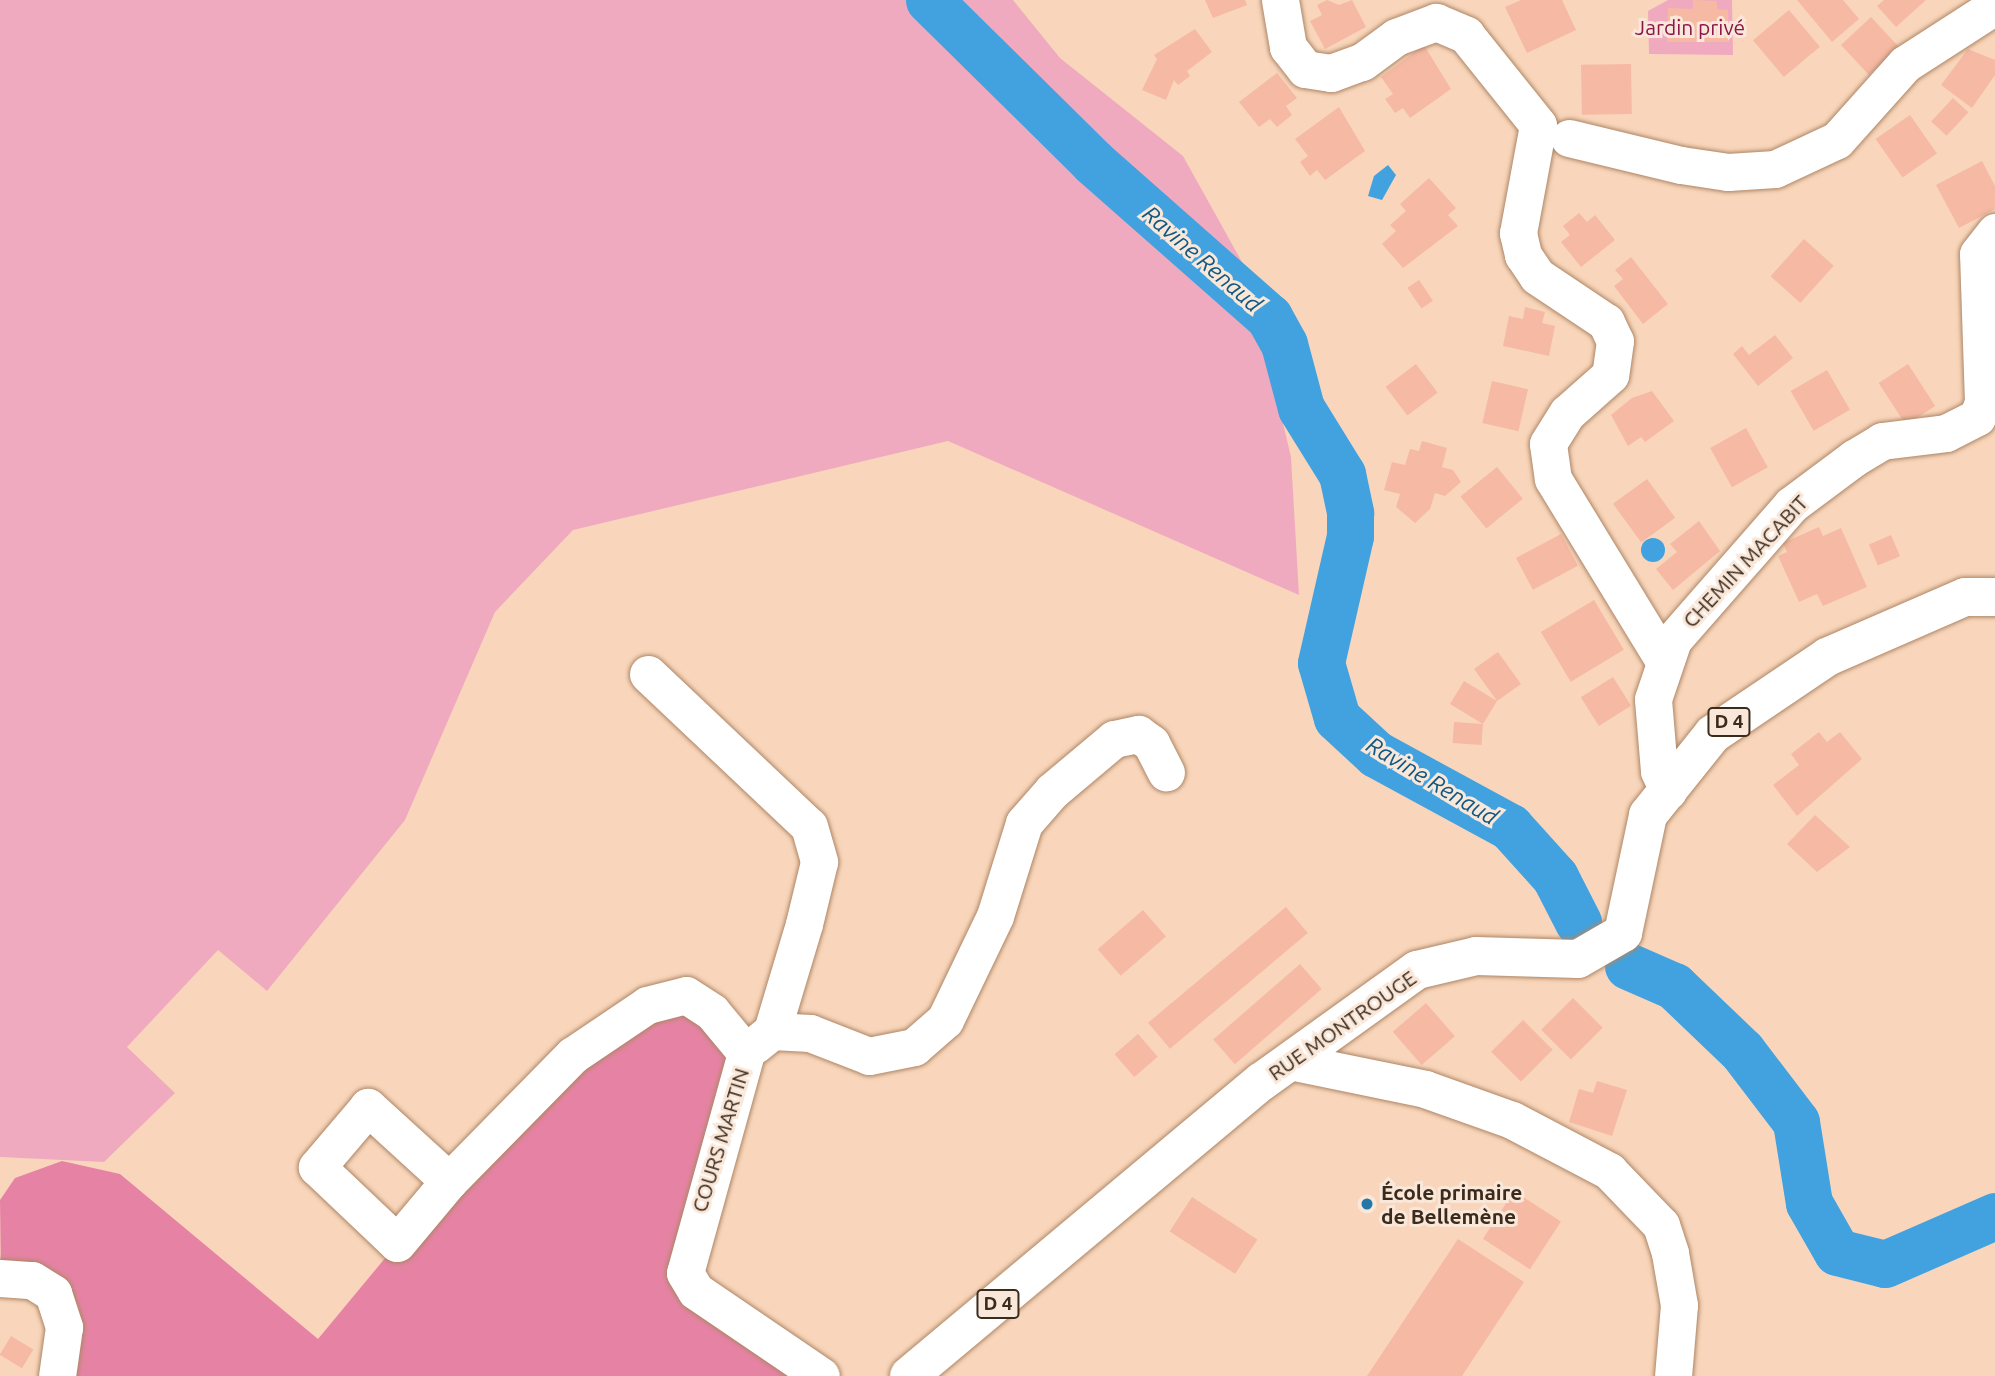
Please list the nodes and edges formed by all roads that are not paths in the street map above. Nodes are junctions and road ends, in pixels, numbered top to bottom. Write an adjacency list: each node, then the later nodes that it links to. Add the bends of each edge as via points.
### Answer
1 (1280, 0): 6 (street, via 1287,47 1305,69 1331,73 1362,62 1396,37 1436,22 1466,36 1538,125 1518,233 1523,255 1537,276 1597,314 1615,341 1610,375 1567,413 1548,444 1553,479)
2 (1995, 6): 3 (street, via 1905,64 1837,140 1776,169 1728,172 1681,165)
3 (1569, 138)
4 (1995, 232): 6 (street, CHEMIN MACABIT, via 1978,254 1983,403 1977,417 1946,433 1882,441 1791,505 1673,640)
5 (1995, 597): 9 (main road, RUE MONTROUGE / D 4, via 1965,597 1827,657 1713,734)
6 (1664, 661): 9 (street, CHEMIN MACABIT, via 1653,710 1659,771)
7 (648, 674): 10 (street, via 809,826 819,862)
8 (1166, 772): 10 (street, via 1144,738 1114,739 1013,812 995,915 945,1020 914,1047 869,1056 810,1032)
9 (1668, 792): 11 (main road, RUE MONTROUGE / D 4, via 1648,814 1638,843 1634,894 1623,933 1578,959 1476,956 1417,970)
10 (759, 1042): 12 (street, COURS MARTIN, via 686,995 647,1005 573,1055); 15 (street, COURS MARTIN, via 685,1273 696,1291)
11 (1294, 1062): 16 (main road, RUE MONTROUGE / D 4, via 1176,1150 1086,1232); 17 (street, via 1425,1089 1512,1120 1609,1171 1661,1224 1679,1306)
12 (449, 1181): 12 (street, COURS MARTIN, via 397,1243 317,1167 368,1107)
13 (1, 1278): 14 (street, via 32,1280 53,1293 64,1327)
14 (57, 1376)
15 (821, 1376)
16 (909, 1376)
17 (1673, 1376)

